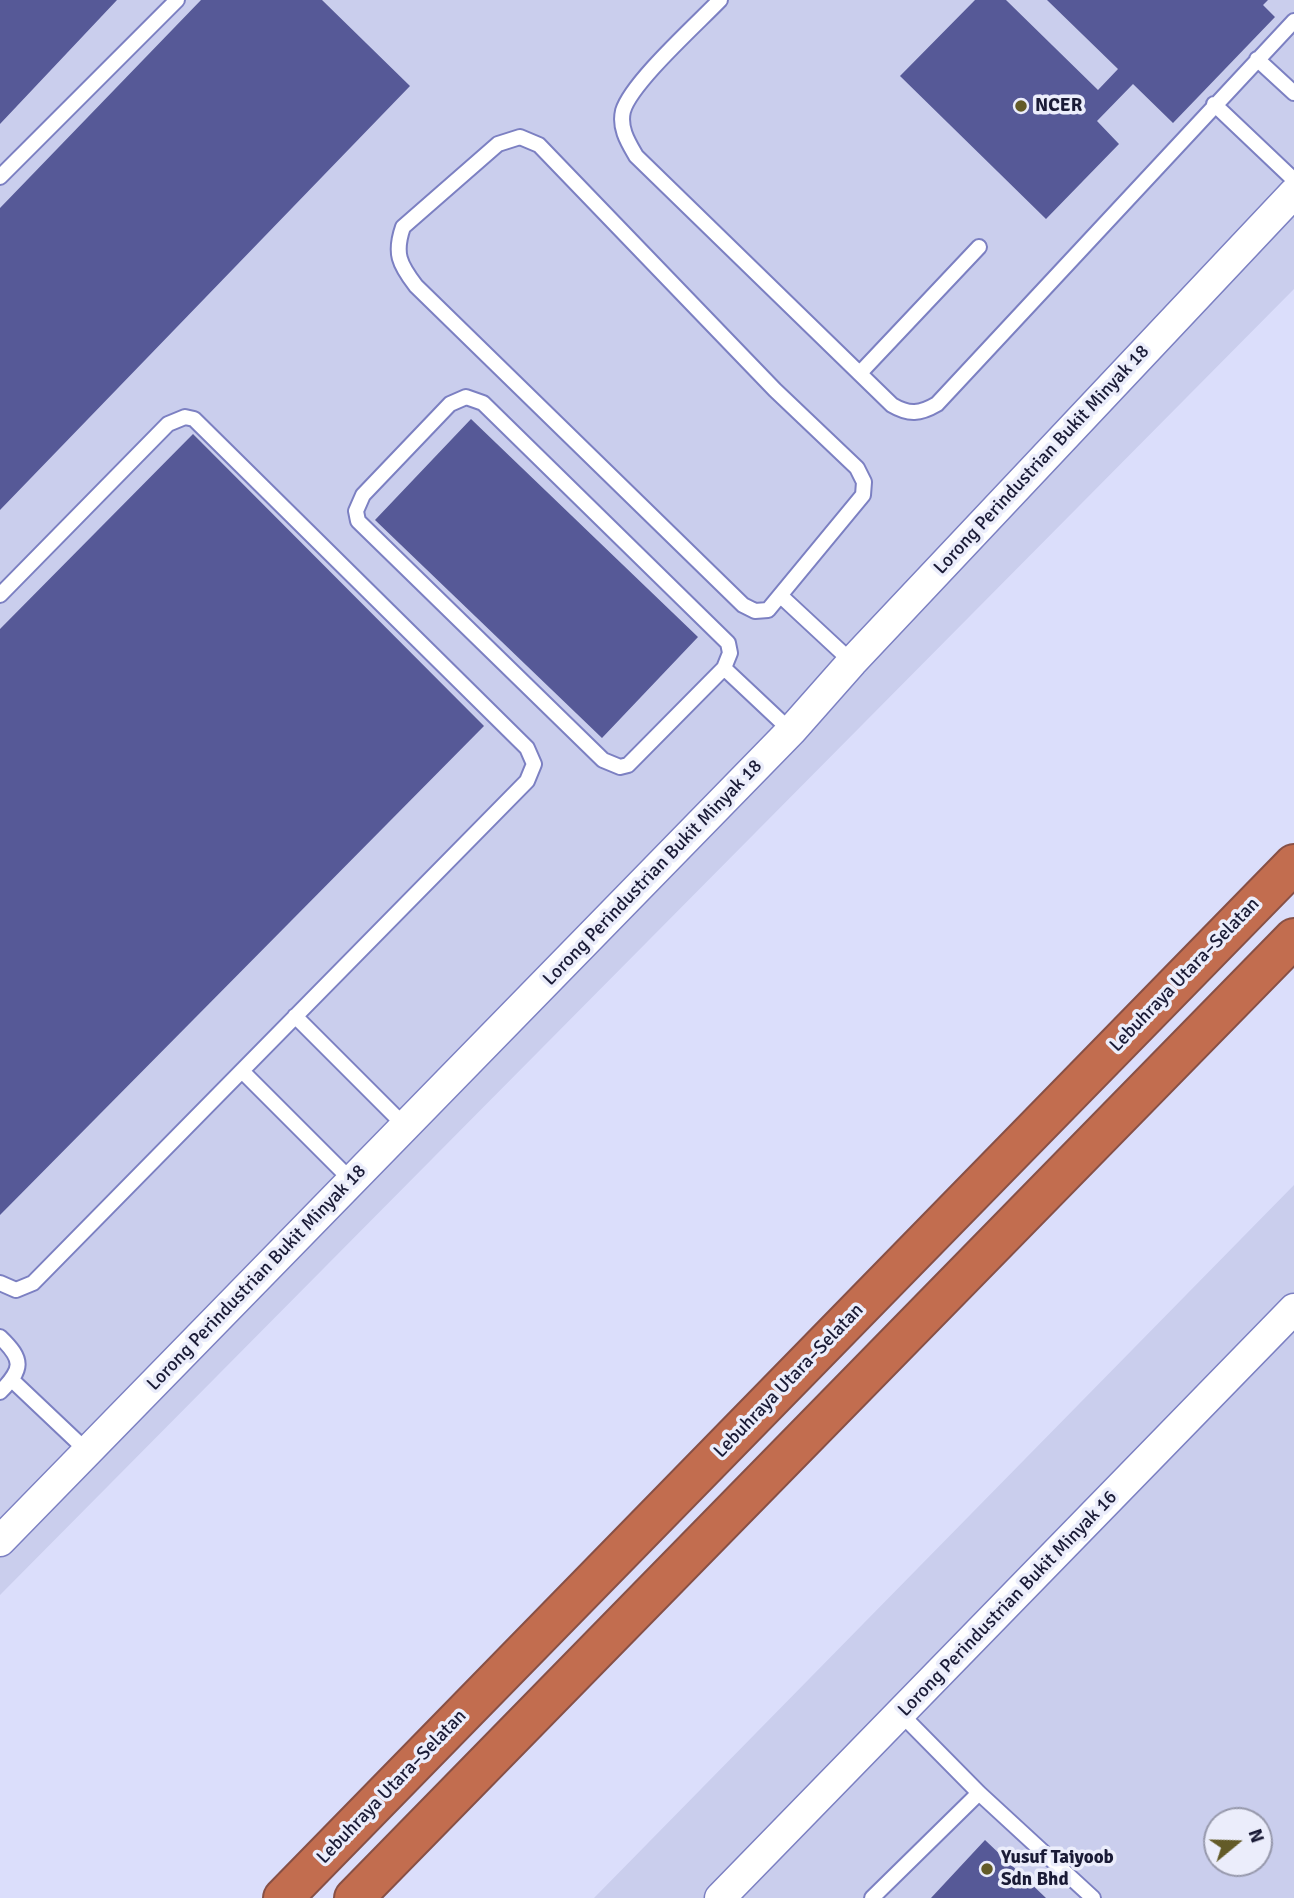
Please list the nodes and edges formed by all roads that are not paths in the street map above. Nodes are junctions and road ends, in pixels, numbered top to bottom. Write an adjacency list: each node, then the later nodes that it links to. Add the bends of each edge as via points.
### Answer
1 (177, 0): 7 (lane)
2 (720, 0): 11 (lane, via 634,90 623,111 624,135 636,156)
3 (1294, 20): 4 (lane)
4 (1257, 59): 5 (lane); 6 (lane)
5 (1294, 93)
6 (1214, 104): 8 (lane); 11 (lane, via 937,404 923,412 906,413)
7 (0, 177)
8 (1294, 180)
9 (1294, 193): 14 (street, Lorong Perindustrian Bukit Minyak 18)
10 (979, 247): 11 (lane)
11 (860, 373)
12 (0, 595): 19 (lane, via 168,424 194,419 527,748 534,764 527,780)
13 (782, 597): 13 (lane, via 863,495 864,482 857,467 775,390 539,145 520,137 498,144 404,227 397,245 399,264 416,286 743,605 755,611 768,610); 14 (lane)
14 (852, 662): 16 (street, Lorong Perindustrian Bukit Minyak 18)
15 (724, 668): 15 (lane, via 730,653 723,636 475,398 450,404 358,502 356,511 363,528 611,765 620,767 636,760); 16 (lane)
16 (791, 731): 21 (street, Lorong Perindustrian Bukit Minyak 18)
17 (1294, 864): 32 (highway, Lebuhraya Utara–Selatan)
18 (1294, 938): 33 (highway)
19 (295, 1016): 20 (lane); 21 (lane)
20 (242, 1071): 22 (lane); 23 (lane, via 33,1283 16,1290)
21 (405, 1126): 22 (street, Lorong Perindustrian Bukit Minyak 18)
22 (352, 1181): 28 (street, Lorong Perindustrian Bukit Minyak 18)
23 (0, 1283)
24 (1294, 1309): 30 (street, Lorong Perindustrian Bukit Minyak 16)
25 (0, 1336): 26 (lane, via 19,1364)
26 (12, 1380): 27 (lane); 28 (lane)
27 (0, 1392)
28 (87, 1451): 29 (street, Lorong Perindustrian Bukit Minyak 18)
29 (0, 1541)
30 (901, 1714): 31 (lane); 34 (street, Lorong Perindustrian Bukit Minyak 16)
31 (979, 1793): 35 (lane); 36 (lane)
32 (283, 1898)
33 (354, 1898)
34 (720, 1898)
35 (872, 1898)
36 (1093, 1898)

